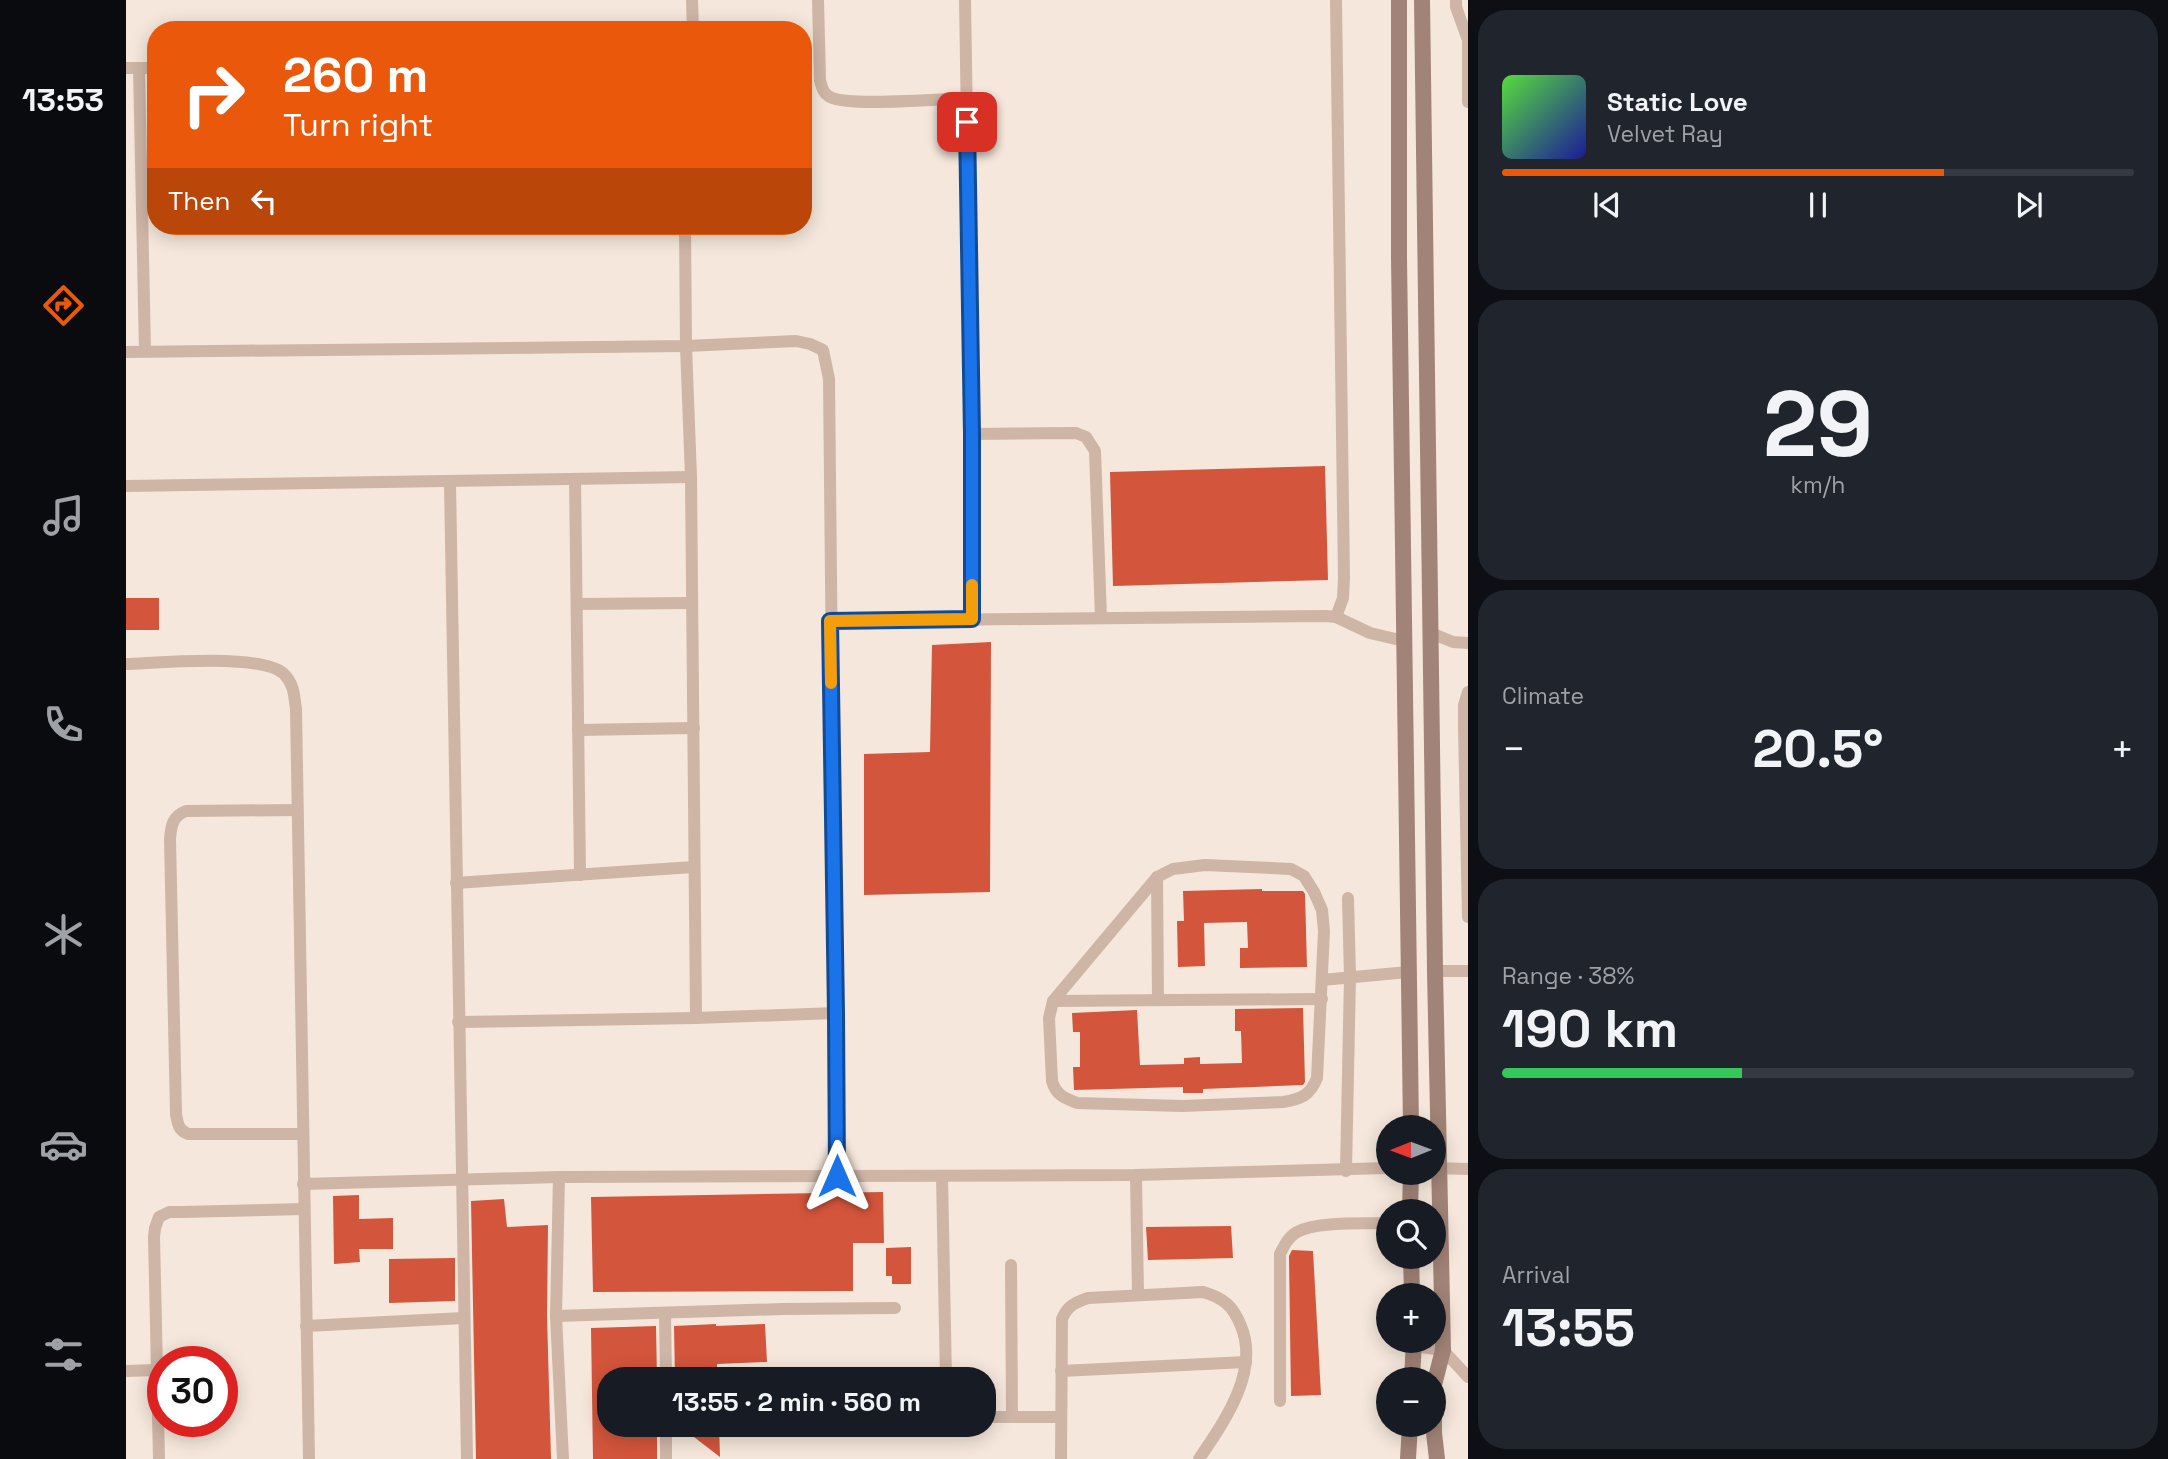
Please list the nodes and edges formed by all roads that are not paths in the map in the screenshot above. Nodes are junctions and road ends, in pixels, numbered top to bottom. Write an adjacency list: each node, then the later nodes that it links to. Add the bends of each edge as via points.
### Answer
1 (692, 0): 8 (street)
2 (818, 0): 11 (street, via 820,79 828,96 848,102)
3 (965, 0): 11 (street)
4 (1336, 0): 26 (street, via 1344,560 1343,598)
5 (1399, 0): 31 (street)
6 (1422, 0): 30 (street)
7 (1456, 0): 9 (street)
8 (693, 21)
9 (1468, 40): 12 (street)
10 (133, 68): 13 (street)
11 (967, 98): 19 (street)
12 (1468, 102)
13 (147, 196)
14 (150, 235): 17 (street)
15 (685, 235): 16 (street)
16 (686, 346): 17 (street); 20 (street); 29 (street, via 796,341 822,350 829,379)
17 (145, 351): 18 (street)
18 (126, 352)
19 (972, 434): 27 (street, via 1076,433 1092,444 1098,488); 28 (street)
20 (691, 478): 21 (street); 24 (street)
21 (575, 479): 22 (street); 25 (street)
22 (450, 482): 23 (street); 41 (street)
23 (126, 486)
24 (692, 603): 25 (street); 35 (street)
25 (577, 604): 36 (street)
26 (1336, 617): 27 (street); 31 (street, via 1370,634)
27 (1101, 618): 28 (street)
28 (972, 619): 29 (street)
29 (830, 621): 52 (street)
30 (1431, 633): 32 (street); 44 (street)
31 (1404, 641): 46 (street)
32 (1468, 643)
33 (126, 664): 37 (street, via 246,662 282,672 293,684 296,709)
34 (1468, 692): 43 (street, via 1464,705)
35 (694, 728): 36 (street); 38 (street)
36 (578, 730): 39 (street)
37 (297, 810): 57 (street); 57 (street, via 186,811 174,820 170,838 178,1127 188,1134)
38 (693, 867): 39 (street); 53 (street)
39 (580, 875): 41 (street)
40 (1157, 877): 48 (street, via 1173,869 1205,865 1274,866 1304,876 1322,910); 50 (street); 51 (street)
41 (456, 883): 54 (street)
42 (1348, 898): 47 (street)
43 (1468, 917)
44 (1436, 971): 45 (street); 56 (street)
45 (1468, 971)
46 (1408, 972): 47 (street); 55 (street)
47 (1350, 977): 48 (street); 61 (street)
48 (1322, 980): 49 (street)
49 (1322, 999): 50 (street); 51 (street, via 1317,1078 1311,1092 1283,1102 1182,1106 1077,1103 1061,1097 1052,1081 1049,1018)
50 (1158, 1000): 51 (street)
51 (1053, 1001)
52 (836, 1013): 53 (street); 63 (street)
53 (696, 1018): 54 (street)
54 (458, 1022): 66 (street)
55 (1410, 1115)
56 (1436, 1115)
57 (302, 1134): 67 (street)
58 (1446, 1168): 59 (street)
59 (1468, 1168)
60 (1376, 1169): 61 (street)
61 (1346, 1171): 62 (street)
62 (1136, 1175): 64 (street); 73 (street)
63 (837, 1176): 64 (street); 65 (street)
64 (942, 1176): 84 (street)
65 (559, 1177): 66 (street); 76 (street)
66 (462, 1181): 67 (street); 77 (street)
67 (303, 1184): 69 (street)
68 (1437, 1185): 72 (street)
69 (304, 1209): 78 (street); 79 (street, via 169,1212 159,1217 155,1228)
70 (1376, 1224): 89 (street, via 1322,1226 1298,1231 1287,1241 1280,1254)
71 (1011, 1265): 91 (street)
72 (1440, 1283)
73 (1138, 1295): 82 (street, via 1203,1292 1230,1304 1245,1334); 87 (street, via 1088,1298 1065,1311)
74 (895, 1308): 75 (street)
75 (665, 1313): 76 (street); 83 (street)
76 (556, 1316): 99 (street)
77 (464, 1318): 78 (street); 98 (street)
78 (306, 1326): 97 (street)
79 (157, 1346)
80 (1442, 1353): 104 (street, via 1434,1385)
81 (1446, 1353): 88 (street)
82 (1246, 1362): 87 (street); 102 (street, via 1237,1397)
83 (666, 1367)
84 (946, 1367)
85 (147, 1370): 86 (street)
86 (126, 1371)
87 (1061, 1371): 92 (street)
88 (1468, 1377)
89 (1280, 1401)
90 (996, 1417): 91 (street)
91 (1012, 1417): 92 (street)
92 (1060, 1417): 101 (street)
93 (159, 1437): 96 (street)
94 (666, 1437): 100 (street)
95 (1409, 1437): 103 (street)
96 (159, 1459)
97 (309, 1459)
98 (467, 1459)
99 (563, 1459)
100 (666, 1459)
101 (1061, 1459)
102 (1199, 1459)
103 (1408, 1459)
104 (1437, 1459)

